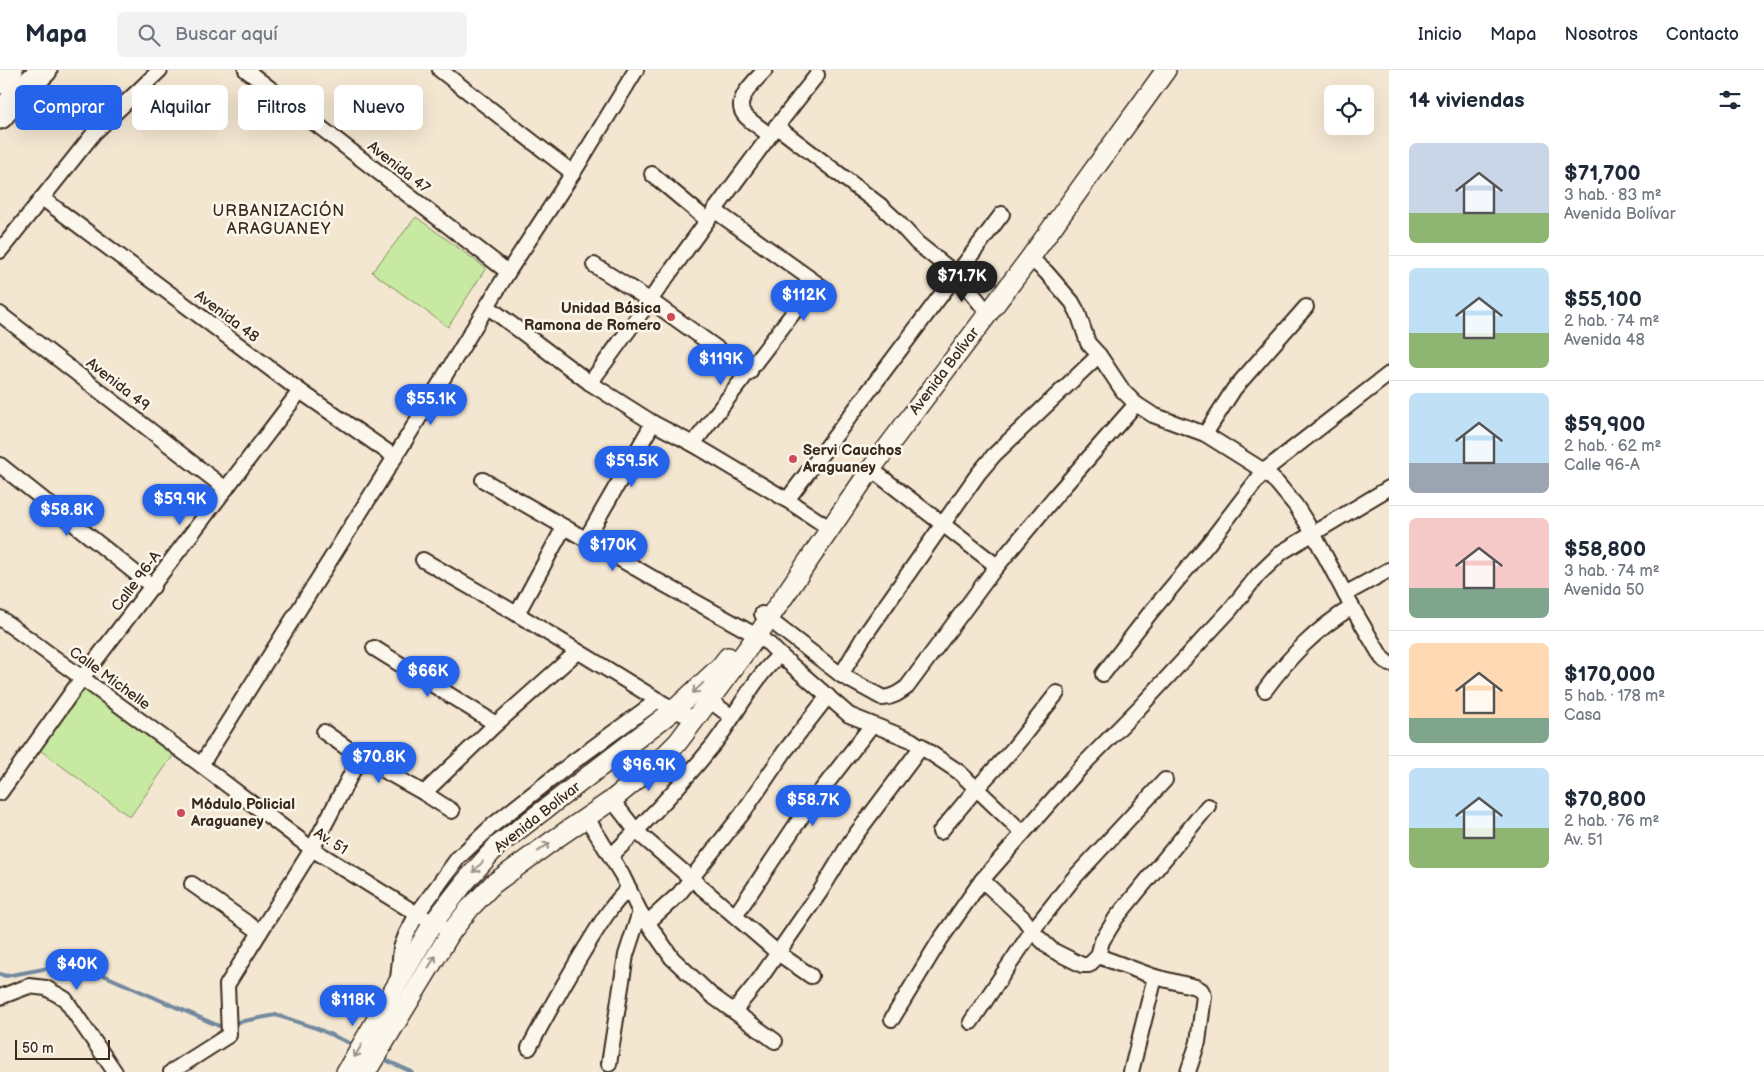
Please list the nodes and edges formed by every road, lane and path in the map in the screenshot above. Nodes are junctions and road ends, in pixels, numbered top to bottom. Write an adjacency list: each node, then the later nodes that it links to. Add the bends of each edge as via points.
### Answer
1 (10, 70): 10 (highway)
2 (44, 70): 11 (highway)
3 (160, 70): 15 (street, via 94,133)
4 (246, 70): 21 (street, Avenida 47)
5 (440, 70): 13 (street)
6 (765, 70): 12 (street, via 741,104 746,116)
7 (1166, 70): 19 (main road, Avenida Bolívar)
8 (635, 71): 13 (street)
9 (817, 75): 12 (street)
10 (0, 81)
11 (0, 116)
12 (773, 131): 17 (street); 22 (street, via 881,206 917,243)
13 (573, 172): 21 (street)
14 (652, 174): 17 (street)
15 (42, 198): 18 (street); 32 (street, Avenida 48)
16 (1002, 214): 22 (street)
17 (711, 215): 23 (street); 29 (street, via 821,287)
18 (0, 251)
19 (1030, 258): 26 (main road, Avenida Bolívar); 28 (street, via 1072,302 1088,342)
20 (594, 265): 23 (street)
21 (508, 272): 24 (street)
22 (957, 275): 26 (street); 44 (street)
23 (651, 301): 29 (street); 31 (street)
24 (487, 306): 31 (street); 37 (street)
25 (1306, 307): 35 (street, via 1234,389)
26 (988, 313): 39 (main road, Avenida Bolívar)
27 (0, 314): 42 (street, Avenida 49)
28 (1099, 356): 33 (street, via 1122,391); 45 (street, via 994,455)
29 (750, 372): 36 (street)
30 (1389, 374): 40 (street)
31 (590, 383): 34 (street)
32 (300, 391): 37 (street, Avenida 48); 42 (street, Calle 96-A)
33 (1136, 404): 35 (street, via 1154,415); 51 (street)
34 (653, 423): 36 (street); 49 (street)
35 (1205, 434): 40 (street)
36 (693, 444): 44 (street)
37 (395, 457): 81 (street)
38 (0, 466): 53 (street)
39 (871, 468): 45 (street); 47 (main road, Avenida Bolívar)
40 (1264, 471): 48 (street, via 1296,506); 64 (street)
41 (484, 480): 46 (street)
42 (221, 485): 53 (street, Calle 96-A)
43 (1389, 488): 48 (street)
44 (787, 500): 47 (street)
45 (942, 525): 51 (street); 65 (street)
46 (564, 528): 49 (street); 56 (street)
47 (829, 528): 57 (main road, Avenida Bolívar)
48 (1313, 533): 54 (street); 93 (street, via 1282,552 1258,575 1230,610)
49 (586, 539): 59 (street)
50 (423, 560): 56 (street)
51 (997, 566): 65 (street, via 899,694 883,698)
52 (1389, 570): 54 (street)
53 (153, 587): 66 (street, Calle 96-A)
54 (1345, 594): 55 (street)
55 (1352, 607): 63 (street, via 1382,658); 67 (street, via 1296,651)
56 (517, 614): 61 (street)
57 (765, 616): 59 (main road, Avenida Bolívar); 65 (street)
58 (0, 618): 66 (street, Calle Michelle)
59 (752, 633): 62 (street); 71 (main road, Avenida Bolívar); 72 (main road, Avenida Bolívar, one-way to 72)
60 (374, 648): 75 (street)
61 (577, 652): 70 (street); 75 (street)
62 (780, 655): 69 (street); 73 (street)
63 (1389, 664)
64 (1103, 674)
65 (840, 675)
66 (82, 678): 81 (street, Calle Michelle); 86 (street, Calle 96-A)
67 (1265, 690)
68 (1057, 693): 84 (street)
69 (828, 696): 76 (street, via 849,716); 96 (street, via 809,717 742,814)
70 (658, 700): 72 (street); 80 (street)
71 (709, 700): 73 (street); 74 (main road, Avenida Bolívar)
72 (674, 710): 74 (street); 82 (main road, Avenida Bolívar)
73 (732, 717): 91 (street, via 714,743)
74 (695, 719): 87 (main road, Avenida Bolívar, via 656,764)
75 (496, 724): 85 (street)
76 (872, 725): 78 (street); 100 (street, via 806,810)
77 (324, 732): 79 (street)
78 (922, 746): 84 (street, via 959,772); 106 (street, via 841,856)
79 (360, 757): 85 (street); 94 (street)
80 (573, 762): 82 (street); 101 (street, via 493,825 458,858)
81 (200, 765): 94 (street, Av. 51)
82 (587, 778): 101 (main road, Avenida Bolívar, one-way to 101, via 497,846 465,882)
83 (1165, 780): 103 (street, via 1074,878)
84 (976, 789): 92 (street); 93 (street)
85 (424, 792): 89 (street)
86 (0, 793)
87 (612, 800): 90 (main road, Avenida Bolívar); 91 (street)
88 (1208, 806): 107 (street, via 1116,918 1102,941)
89 (452, 811)
90 (587, 818): 95 (street); 105 (main road, Avenida Bolívar, one-way to 90, via 493,884)
91 (637, 832): 95 (street); 96 (street)
92 (940, 832)
93 (1023, 833): 97 (street)
94 (312, 849): 101 (street, Av. 51); 104 (street)
95 (611, 856): 99 (street)
96 (692, 878): 100 (street); 102 (street, via 679,894)
97 (982, 880): 103 (street, via 1023,918); 113 (street, via 940,940)
98 (192, 884): 104 (street)
99 (629, 888): 102 (street); 116 (street, via 616,901 587,945)
100 (734, 916): 106 (street)
101 (425, 918): 105 (street, Av. 51); 110 (main road, Avenida Bolívar)
102 (643, 918): 112 (street, via 672,958); 117 (street, via 626,955)
103 (1032, 931): 107 (street, via 1052,950 1082,965 1092,963); 114 (street)
104 (260, 932): 119 (street, via 227,984 229,1035)
105 (451, 932): 110 (main road, Avenida Bolívar, one-way to 105)
106 (778, 953): 108 (street); 112 (street)
107 (1098, 956): 109 (street)
108 (811, 976)
109 (1155, 977): 122 (street); 123 (street, via 1196,987 1204,996 1198,1042)
110 (398, 995): 120 (main road, Avenida Bolívar, one-way to 120); 121 (main road, Avenida Bolívar)
111 (0, 997): 118 (street, via 30,986 46,988 65,999)
112 (734, 1012): 115 (street)
113 (892, 1019)
114 (971, 1022)
115 (775, 1041)
116 (529, 1048)
117 (608, 1064)
118 (115, 1072)
119 (171, 1072)
120 (346, 1072)
121 (366, 1072)
122 (1131, 1072)
123 (1188, 1072)

